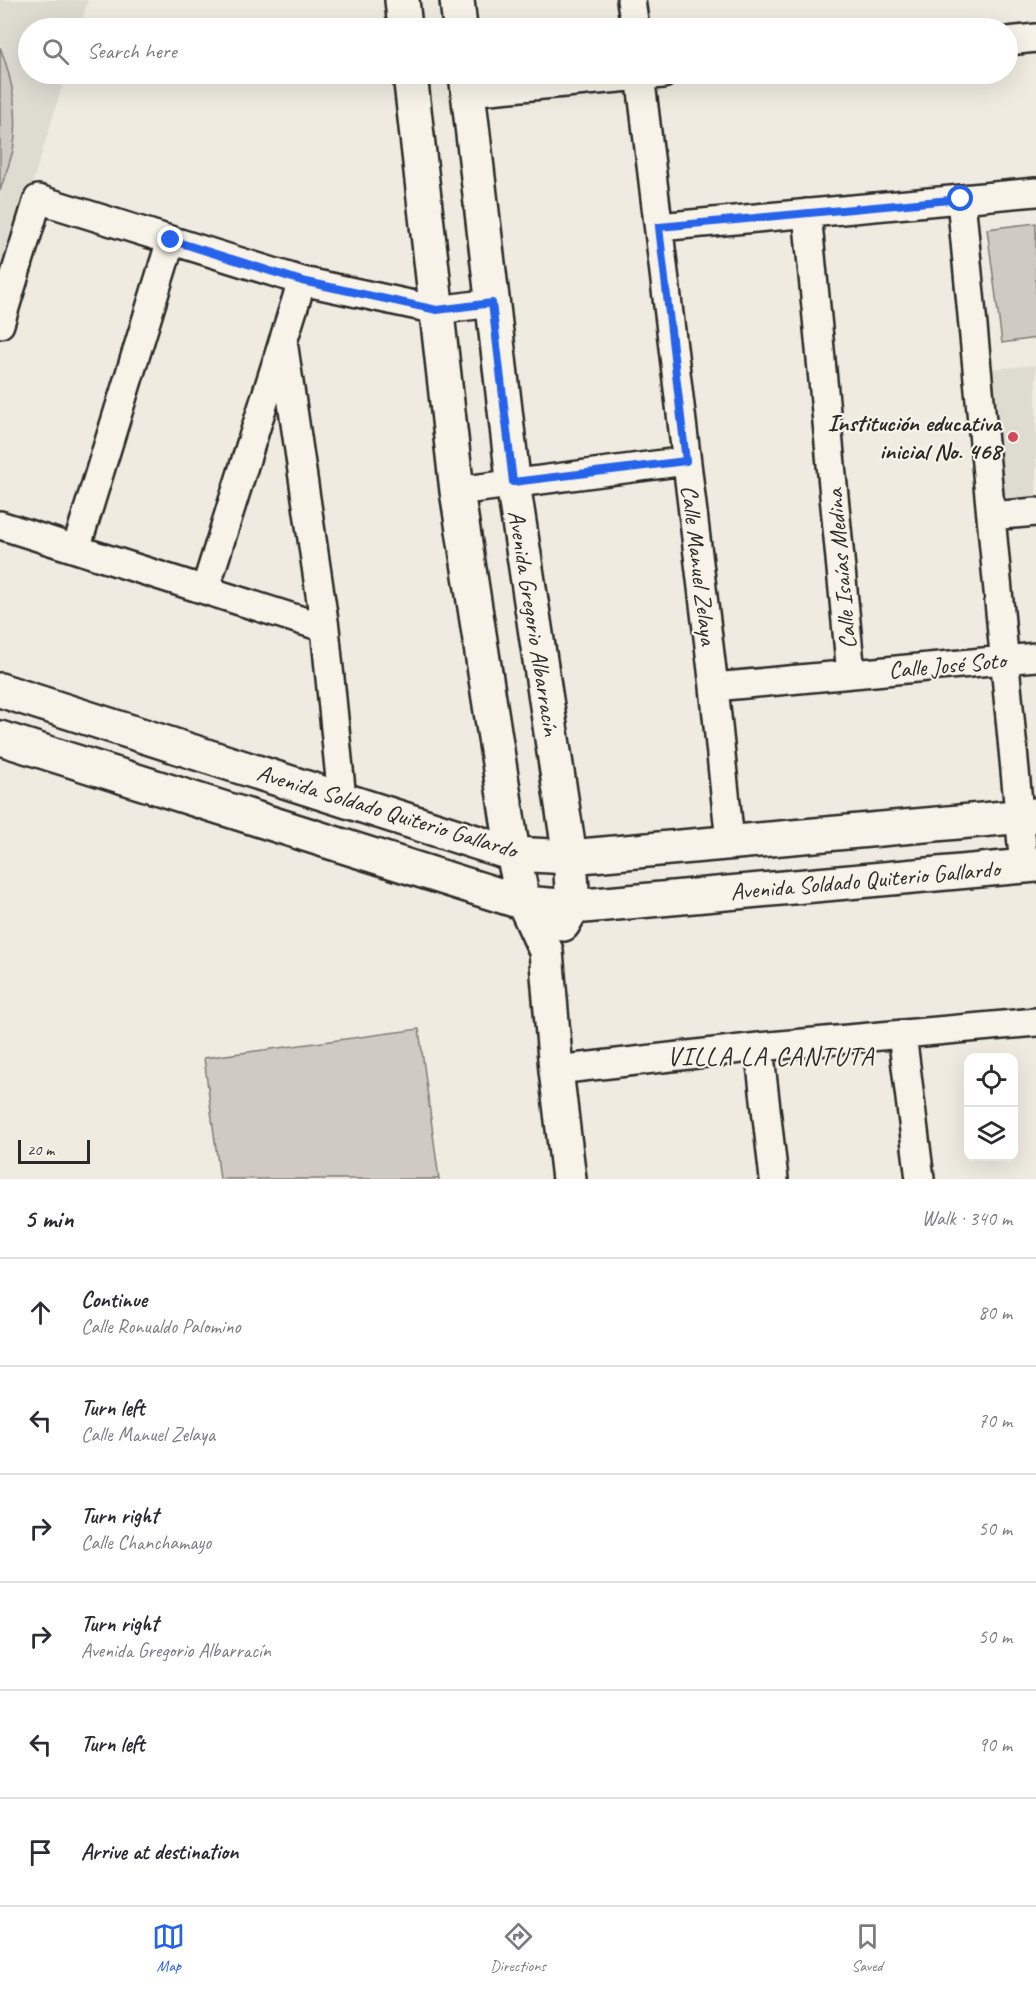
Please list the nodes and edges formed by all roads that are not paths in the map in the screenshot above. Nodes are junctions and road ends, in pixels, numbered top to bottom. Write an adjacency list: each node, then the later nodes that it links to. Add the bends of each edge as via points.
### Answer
1 (402, 0): 4 (street)
2 (457, 0): 5 (street)
3 (631, 0): 6 (street)
4 (404, 18)
5 (459, 18)
6 (634, 18)
7 (1036, 39): 8 (street)
8 (1018, 40)
9 (411, 84): 19 (street)
10 (467, 84): 18 (street, Avenida Gregorio Albarracín)
11 (649, 84): 15 (street, Calle Manuel Zelaya)
12 (1036, 192): 13 (street)
13 (961, 199): 14 (street); 26 (street)
14 (807, 213): 15 (street); 33 (street, Calle Isaías Medina)
15 (659, 227): 22 (street, Calle Manuel Zelaya)
16 (171, 240): 17 (street); 20 (street, via 38,199); 28 (street)
17 (302, 281): 19 (street); 21 (street)
18 (492, 303): 19 (street); 23 (street, Avenida Gregorio Albarracín)
19 (437, 310): 24 (street)
20 (0, 324)
21 (282, 341): 29 (street); 30 (street)
22 (686, 461): 23 (street); 34 (street, Calle Manuel Zelaya)
23 (513, 482): 24 (street); 41 (street, Avenida Gregorio Albarracín)
24 (457, 491): 40 (street)
25 (1036, 512): 26 (street)
26 (991, 516): 32 (street)
27 (0, 525): 28 (street)
28 (76, 549): 29 (street)
29 (205, 590): 30 (street)
30 (325, 628): 37 (street)
31 (1036, 657): 32 (street, Calle José Soto)
32 (1005, 660): 33 (street, Calle José Soto); 38 (street)
33 (851, 674): 34 (street, Calle José Soto)
34 (714, 687): 39 (street, Calle Manuel Zelaya)
35 (0, 690): 37 (street, Avenida Soldado Quiterio Gallardo)
36 (0, 738): 43 (street, Avenida Soldado Quiterio Gallardo)
37 (342, 799): 40 (street, Avenida Soldado Quiterio Gallardo)
38 (1028, 815): 39 (street, Avenida Soldado Quiterio Gallardo); 42 (street)
39 (730, 842): 41 (street, Avenida Soldado Quiterio Gallardo)
40 (513, 854): 41 (street, Avenida Soldado Quiterio Gallardo); 43 (street)
41 (570, 857): 44 (street, Avenida Gregorio Albarracín)
42 (1030, 865): 44 (street, Avenida Soldado Quiterio Gallardo)
43 (524, 903): 44 (street, Avenida Soldado Quiterio Gallardo); 45 (street)
44 (573, 907): 45 (street)
45 (546, 951): 49 (street)
46 (1036, 1022): 47 (street)
47 (902, 1034): 48 (street); 52 (street)
48 (759, 1047): 49 (street); 51 (street)
49 (556, 1070): 50 (street)
50 (569, 1179)
51 (774, 1179)
52 (920, 1179)

